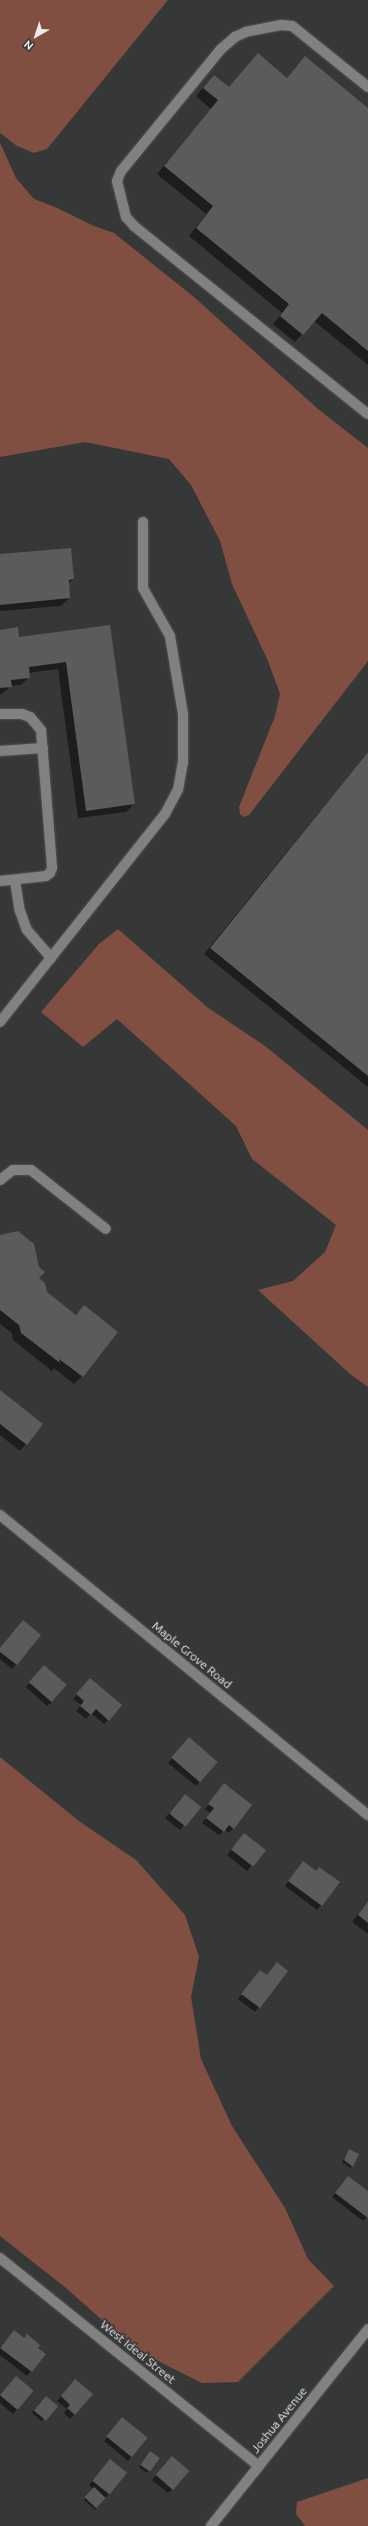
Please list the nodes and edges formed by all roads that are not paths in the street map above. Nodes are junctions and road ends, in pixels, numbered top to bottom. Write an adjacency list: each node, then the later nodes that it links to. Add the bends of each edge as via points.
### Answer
1 (368, 88): 2 (street, via 292,26 281,25 246,32 235,37 221,49 121,170 117,181 126,217 134,226)
2 (368, 414)
3 (143, 522): 9 (street, via 143,588 170,636 183,714 183,762 178,790 165,814)
4 (0, 714): 5 (street, via 22,714 30,717 41,730)
5 (43, 748): 6 (street); 7 (street, via 52,868 46,876)
6 (0, 751)
7 (15, 880): 8 (street); 9 (street, via 20,911 27,930)
8 (0, 881)
9 (51, 958): 10 (street)
10 (0, 1022)
11 (0, 1180): 12 (street, via 13,1170 31,1170)
12 (106, 1229)
13 (0, 1515): 14 (street, Maple Grove Road)
14 (368, 1815)
15 (0, 2258): 17 (street, West Ideal Street)
16 (368, 2329): 17 (street, Joshua Avenue)
17 (259, 2466): 18 (street, Joshua Avenue)
18 (211, 2526)

